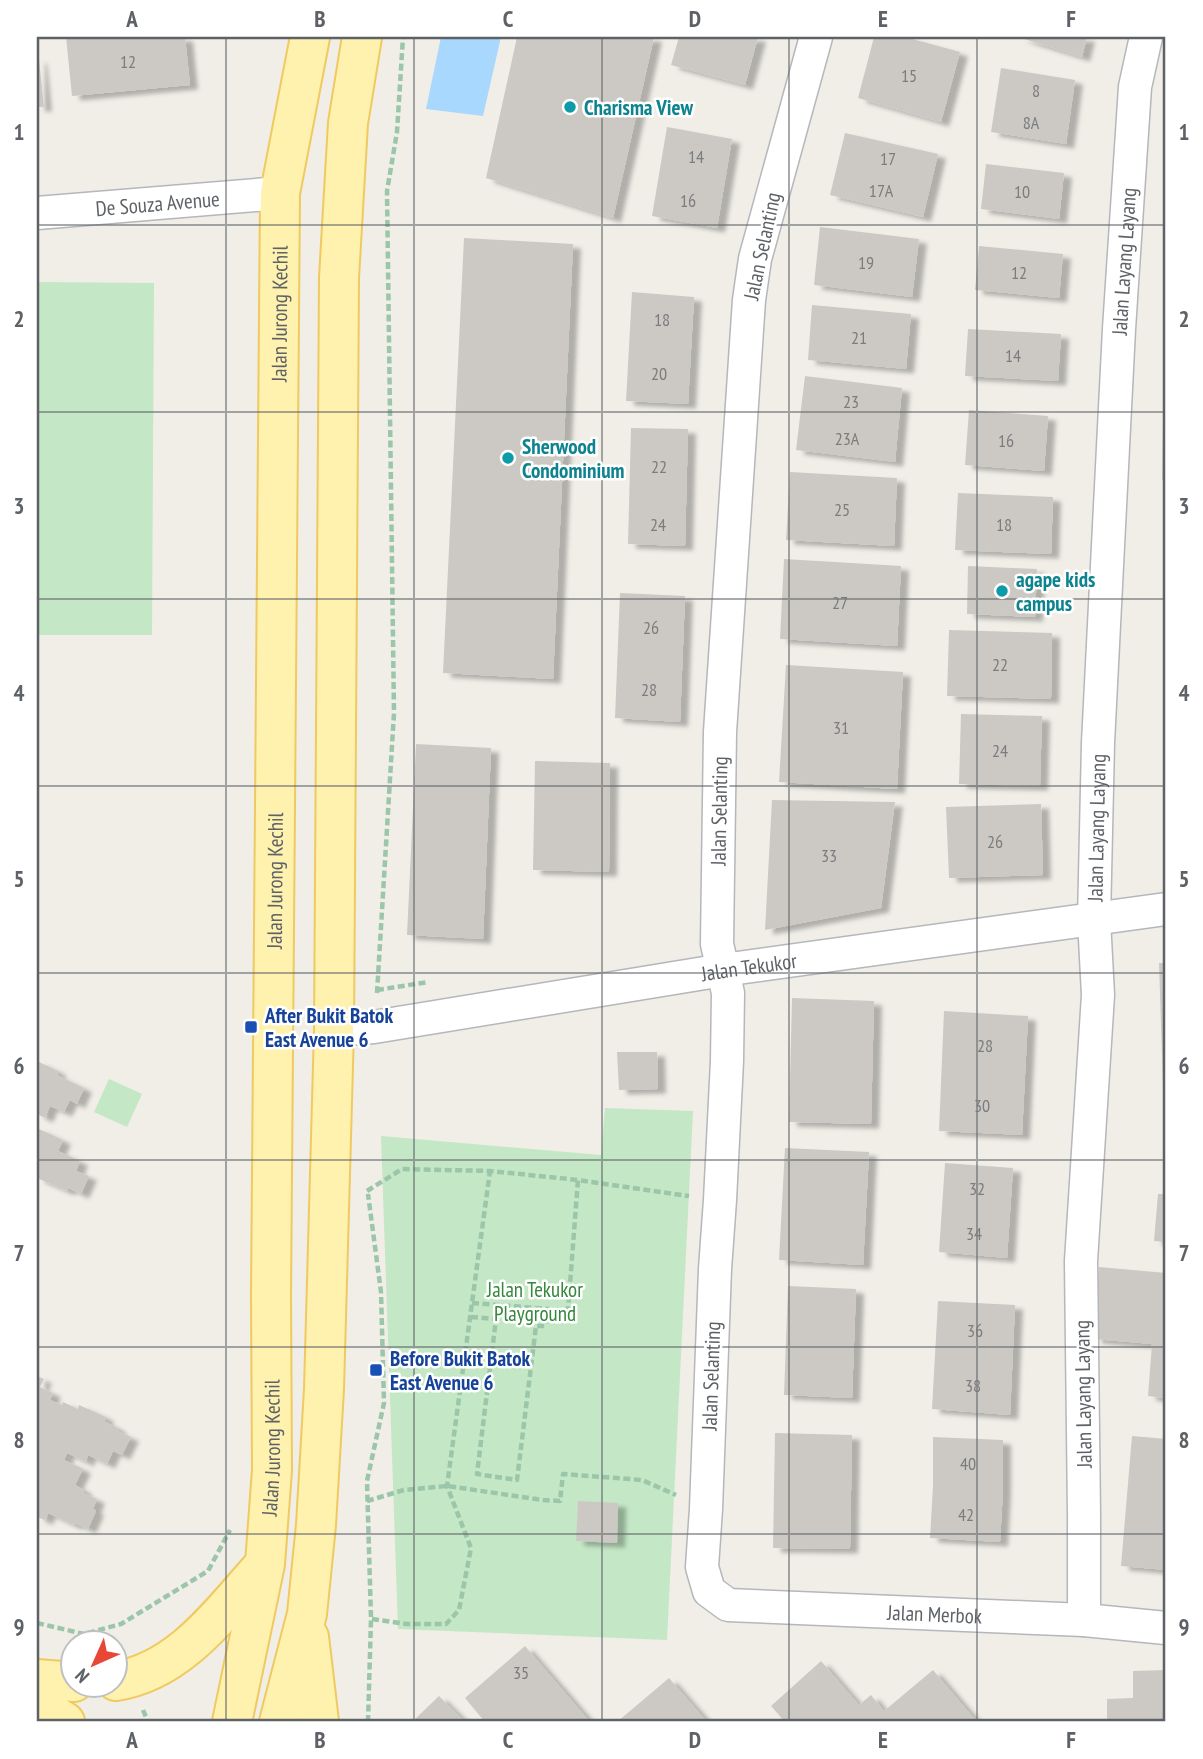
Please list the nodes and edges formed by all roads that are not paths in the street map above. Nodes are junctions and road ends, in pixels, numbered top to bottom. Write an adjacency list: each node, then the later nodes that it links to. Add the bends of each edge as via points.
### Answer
1 (310, 37): 5 (main road, Jalan Jurong Kechil)
2 (362, 37): 10 (main road, via 348,123 339,278)
3 (816, 37): 9 (street, Jalan Selanting, via 755,258 749,300 720,732 717,944)
4 (1146, 37): 8 (street, Jalan Layang Layang, via 1135,87 1119,329)
5 (280, 194): 6 (street, De Souza Avenue); 11 (main road, Jalan Jurong Kechil, via 272,1470)
6 (37, 212)
7 (1166, 909): 8 (street, Jalan Tekukor)
8 (1094, 920): 9 (street, Jalan Tekukor); 14 (street, Jalan Layang Layang, via 1098,995 1081,1261)
9 (723, 970): 10 (street, Jalan Tekukor); 12 (street, Jalan Selanting, via 728,993 727,1061 702,1567)
10 (334, 1030): 13 (main road, via 324,1389)
11 (265, 1564): 17 (main road, via 196,1640 169,1661); 21 (main road, Jalan Jurong Kechil)
12 (709, 1591): 14 (street, Jalan Merbok, via 728,1605)
13 (307, 1614): 22 (main road); 23 (main road)
14 (1084, 1620): 15 (street, Jalan Merbok)
15 (1166, 1628)
16 (37, 1679): 18 (main road)
17 (130, 1679)
18 (60, 1681)
19 (37, 1704): 20 (main road)
20 (65, 1722)
21 (232, 1722)
22 (279, 1722)
23 (319, 1722)

